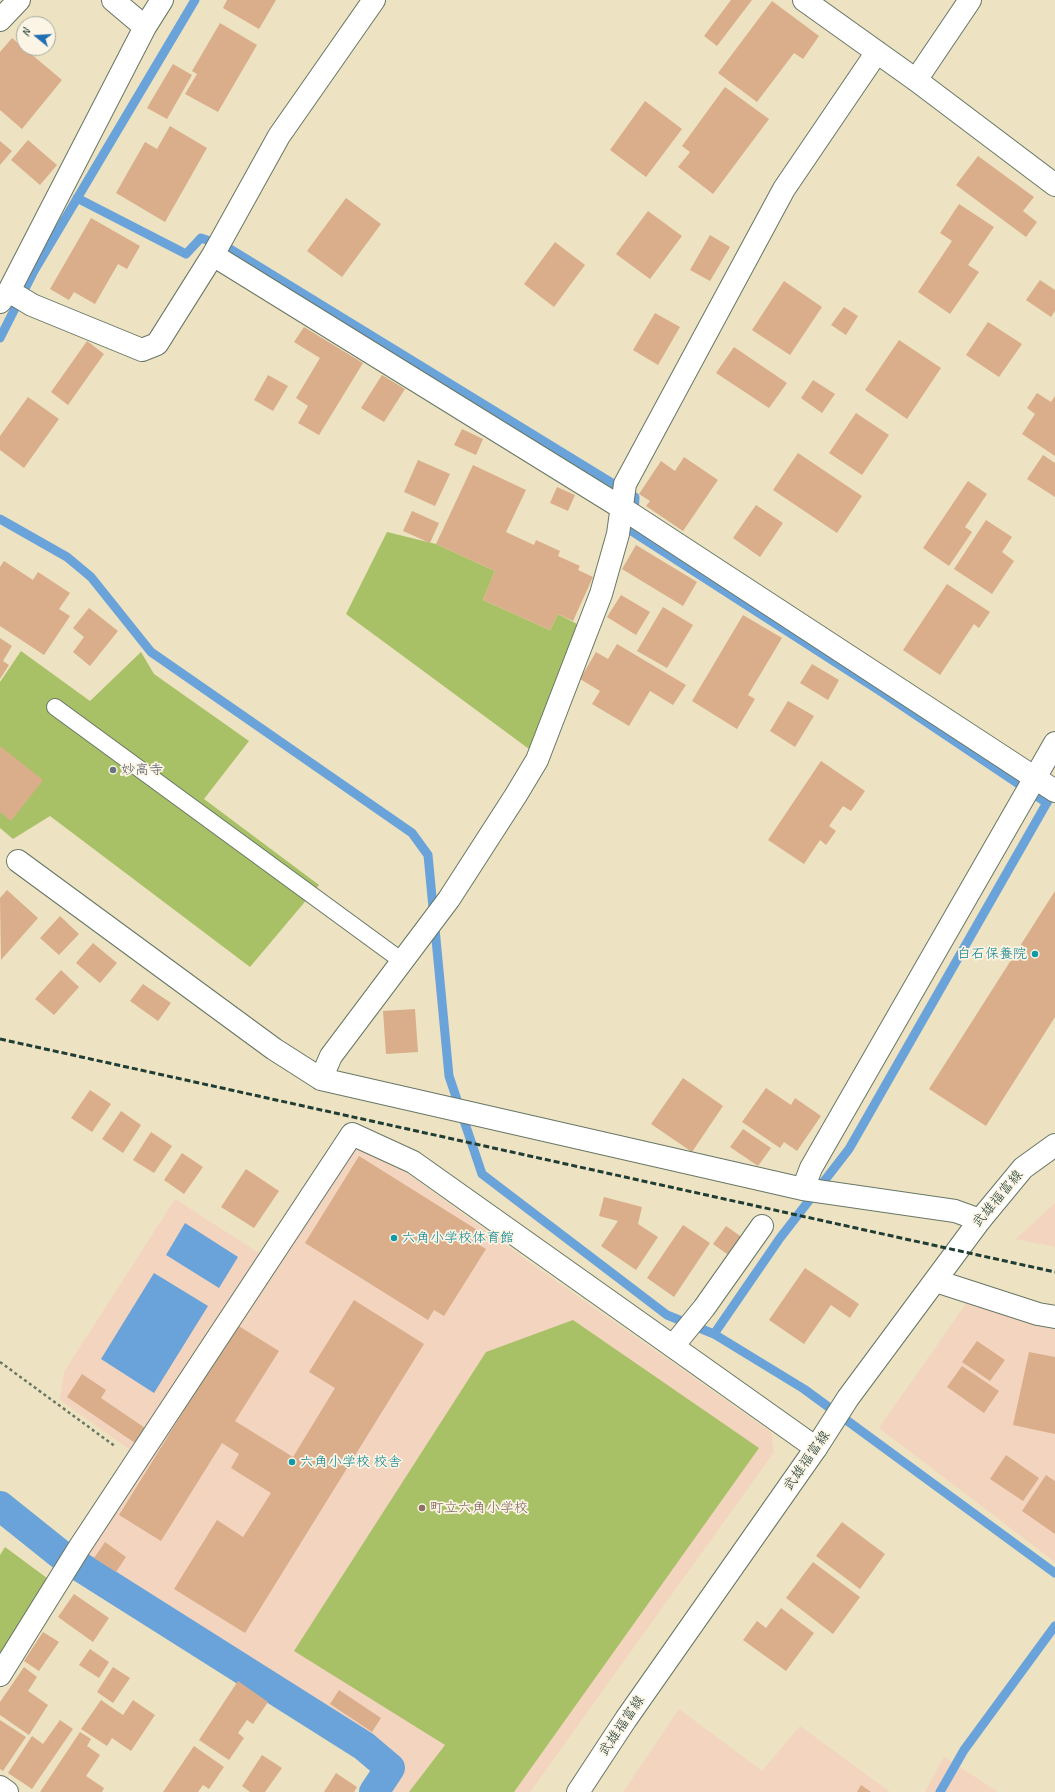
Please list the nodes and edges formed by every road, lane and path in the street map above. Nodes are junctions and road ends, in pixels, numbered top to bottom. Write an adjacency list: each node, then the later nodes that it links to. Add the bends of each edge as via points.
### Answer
1 (18, 0): 7 (street)
2 (113, 0): 8 (street)
3 (162, 0): 8 (street)
4 (374, 0): 12 (street, via 279,136)
5 (804, 0): 9 (street)
6 (970, 0): 10 (street)
7 (0, 20)
8 (145, 27): 13 (street)
9 (877, 52): 10 (street); 14 (street, via 784,189)
10 (916, 80): 11 (street)
11 (1055, 185)
12 (217, 246): 13 (street, via 157,344 142,350); 14 (street)
13 (14, 299)
14 (628, 505): 17 (street); 19 (street, via 601,594 537,760 449,899)
15 (55, 707): 19 (lane)
16 (1055, 743): 17 (street)
17 (1041, 783): 22 (street, via 1020,802 811,1168)
18 (18, 861): 20 (street, via 274,1049)
19 (402, 961): 20 (street, via 331,1056)
20 (321, 1079): 22 (street)
21 (1055, 1145): 23 (street, 武雄福富線, via 1023,1168)
22 (803, 1189): 23 (street, via 955,1211)
23 (980, 1220): 25 (street, 武雄福富線)
24 (762, 1226): 27 (street, via 704,1308)
25 (936, 1281): 26 (street, via 1038,1314); 29 (street, 武雄福富線, via 848,1398)
26 (1055, 1317)
27 (677, 1341): 29 (street); 30 (street, via 541,1254 413,1162 352,1134)
28 (0, 1362): 30 (path)
29 (816, 1448): 34 (street, 武雄福富線, via 626,1719)
30 (136, 1461): 31 (street)
31 (0, 1675)
32 (0, 1787): 33 (street)
33 (7, 1792)
34 (578, 1792)

